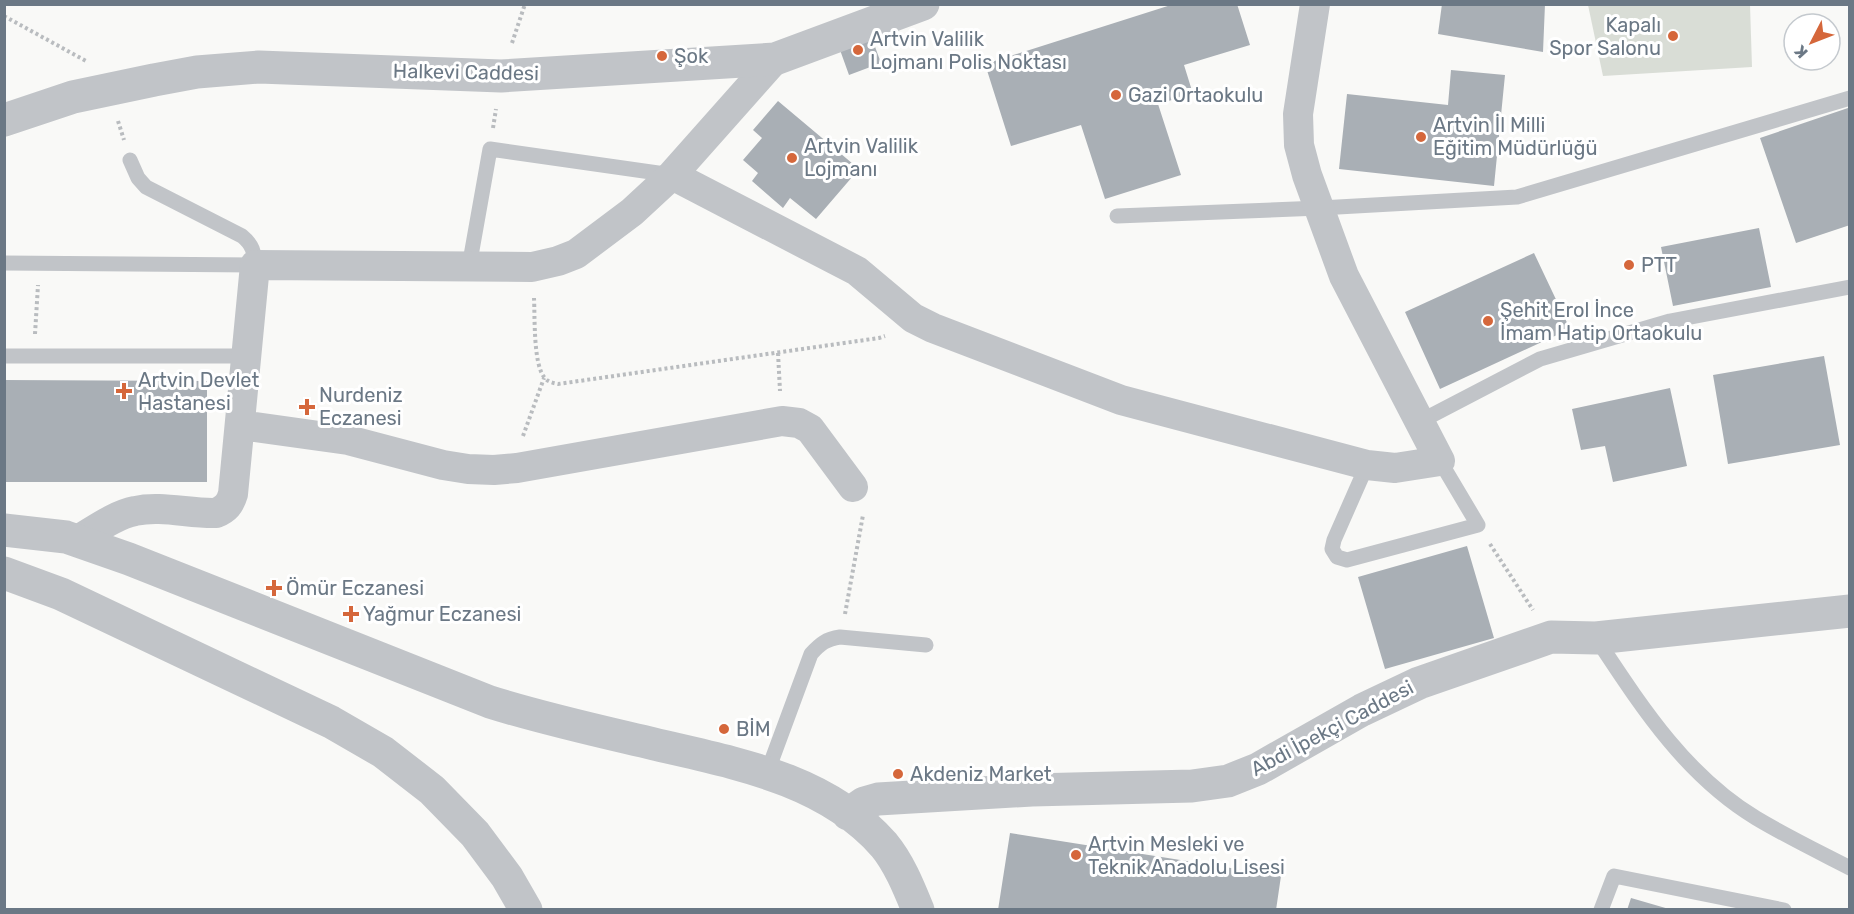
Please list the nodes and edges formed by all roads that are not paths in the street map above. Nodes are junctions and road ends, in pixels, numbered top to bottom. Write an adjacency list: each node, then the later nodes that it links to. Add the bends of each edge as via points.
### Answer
1 (923, 4): 3 (street, Halkevi Caddesi)
2 (1315, 4): 8 (street, via 1298,114 1299,145)
3 (775, 59): 5 (street, Halkevi Caddesi, via 501,76 259,67 197,72 73,97); 7 (street)
4 (1850, 98): 8 (lane, via 1517,197)
5 (4, 120)
6 (130, 160): 11 (lane, via 146,187 250,242)
7 (672, 175): 12 (street, via 632,212 576,254 532,267); 12 (lane, via 490,149); 19 (street, via 851,267 913,318 933,328 1121,400)
8 (1320, 208): 9 (lane); 16 (street, via 1344,276)
9 (1117, 216)
10 (4, 263): 11 (lane)
11 (255, 265): 12 (street); 15 (street)
12 (469, 267)
13 (1850, 287): 16 (lane, via 1671,321 1540,359)
14 (4, 356): 15 (lane)
15 (247, 356): 17 (street)
16 (1419, 422): 18 (street)
17 (240, 425): 20 (street, via 348,440 468,469 494,470 782,421 810,429); 22 (street, via 233,494 224,510 202,514 135,511)
18 (1440, 461): 19 (street, via 1395,468); 19 (lane, via 1478,525 1347,560 1337,557 1332,549)
19 (1367, 465)
20 (853, 487)
21 (4, 530): 22 (street)
22 (76, 541): 27 (street, via 490,702 540,718)
23 (4, 573): 30 (street, via 61,594 331,722 383,752 432,790 475,834)
24 (1850, 612): 25 (street, Abdi İpekçi Caddesi)
25 (1596, 638): 28 (street, Abdi İpekçi Caddesi, via 1551,637 1419,683 1258,769 1228,781 1192,786 878,799); 29 (lane, via 1645,712 1700,774 1756,818)
26 (926, 645): 27 (lane, via 840,637 819,645 811,654)
27 (767, 773): 28 (street, via 816,794)
28 (848, 814): 31 (street, via 885,846)
29 (1850, 868)
30 (526, 909)
31 (918, 909)
32 (1601, 909): 33 (lane, via 1614,876)
33 (1784, 909)

